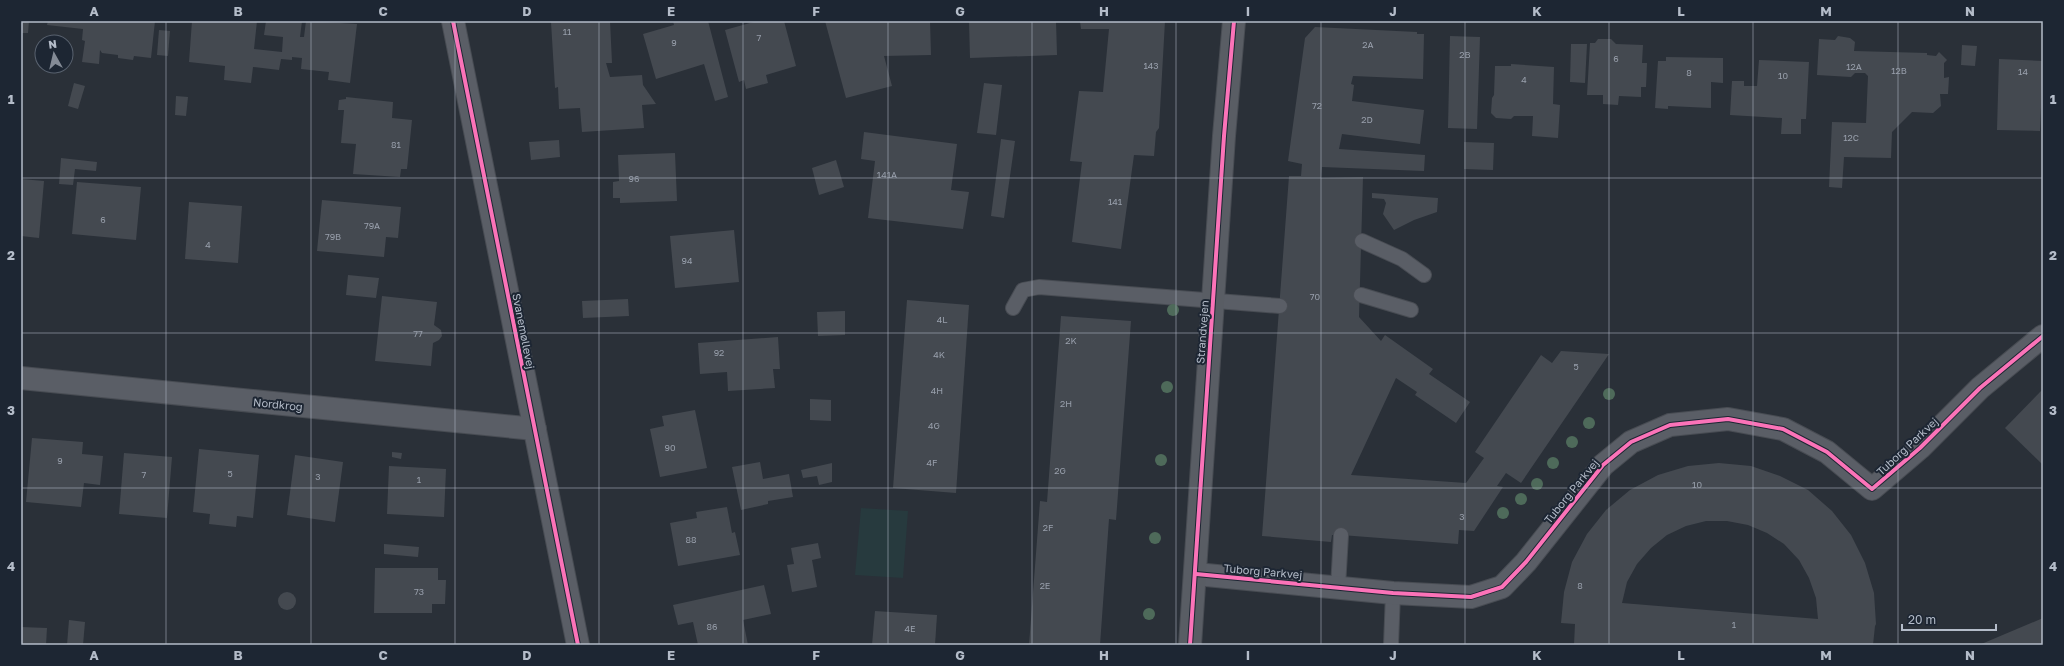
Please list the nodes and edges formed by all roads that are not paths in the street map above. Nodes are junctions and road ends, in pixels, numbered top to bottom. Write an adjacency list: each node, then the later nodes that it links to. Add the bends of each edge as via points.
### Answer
1 (453, 21): 12 (street, Svanemøllevej)
2 (1234, 21): 6 (main road, Strandvejen)
3 (1362, 241): 4 (lane, via 1402,260)
4 (1424, 275)
5 (1361, 295): 9 (lane)
6 (1213, 301): 7 (lane); 8 (lane, via 1039,287 1023,290); 14 (main road, Strandvejen)
7 (1280, 306)
8 (1013, 308)
9 (1412, 310)
10 (2043, 336): 16 (street, Tuborg Parkvej, via 1980,388 1920,448 1872,489 1828,452 1783,429 1728,419 1670,425 1631,442 1603,465 1526,562 1502,587 1471,597)
11 (21, 378): 12 (street, Nordkrog)
12 (535, 429): 17 (street, Svanemøllevej)
13 (1341, 535): 15 (lane)
14 (1196, 574): 15 (street, Tuborg Parkvej); 18 (main road, Strandvejen)
15 (1338, 587): 16 (street, Tuborg Parkvej)
16 (1393, 592): 19 (lane)
17 (578, 645)
18 (1190, 645)
19 (1391, 645)

